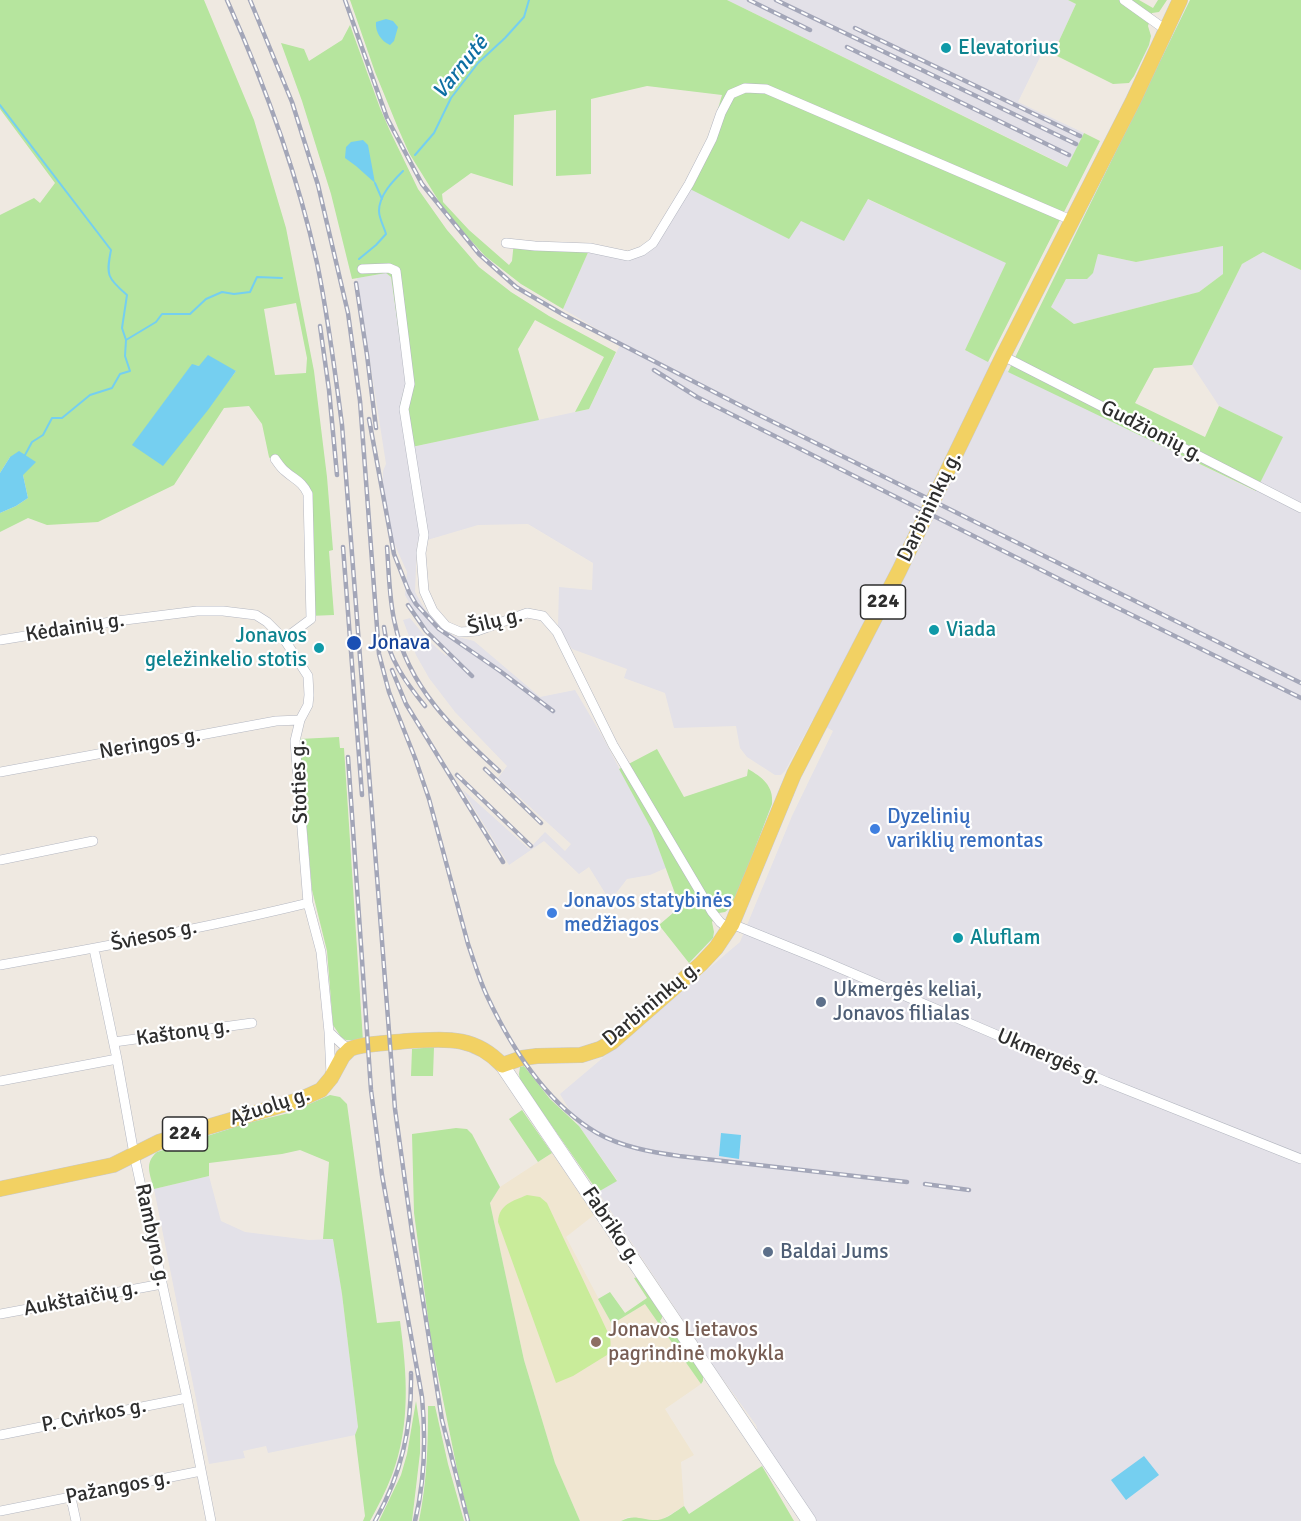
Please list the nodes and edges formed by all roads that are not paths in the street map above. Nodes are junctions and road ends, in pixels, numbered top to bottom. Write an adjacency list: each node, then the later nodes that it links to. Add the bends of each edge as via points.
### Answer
1 (1124, 0): 3 (street)
2 (1180, 0): 3 (main road, Darbininkų g. / 224)
3 (1166, 30): 4 (main road, Darbininkų g. / 224)
4 (1071, 220): 5 (street, via 789,98 766,89 745,88 731,94 689,184 653,243 642,251 628,256 590,248); 7 (main road, Darbininkų g. / 224)
5 (506, 243)
6 (362, 270): 17 (street, Šilų g., via 396,271 411,384 404,409 424,535 424,591 433,611 446,626 460,632 477,631 527,613 543,616 557,632 619,755 712,912)
7 (1002, 356): 9 (street, Gudžionių g.); 17 (main road, Darbininkų g. / 224, via 904,560 794,774)
8 (274, 459): 10 (street, via 298,480 308,495 311,619)
9 (1301, 508)
10 (284, 639): 11 (street, Kėdainių g., via 256,615 197,611); 12 (street, Stoties g., via 308,676 308,705)
11 (0, 640)
12 (300, 720): 13 (street, Neringos g., via 276,721); 16 (street, Stoties g., via 295,741)
13 (0, 772)
14 (93, 841): 15 (street)
15 (0, 860)
16 (308, 903): 18 (street, Šviesos g.); 21 (street, Stoties g., via 321,952)
17 (730, 926): 25 (main road, Darbininkų g. / 224, via 701,964 606,1045 580,1055 537,1056); 29 (street, Ukmergės g.)
18 (94, 949): 19 (street, Šviesos g.); 22 (street, Rambyno g.)
19 (0, 965)
20 (252, 1023): 22 (street, Kaštonų g.)
21 (329, 1032): 23 (street); 26 (street, Stoties g.)
22 (114, 1042): 24 (street, Rambyno g.)
23 (350, 1049): 25 (main road, Fabriko g., via 367,1044 453,1040 485,1049); 26 (main road, Ąžuolų g. / 224)
24 (117, 1059): 27 (street, Kaštonų g.); 28 (street, Rambyno g.)
25 (502, 1065): 40 (street, Fabriko g.)
26 (331, 1078): 28 (main road, Ąžuolų g. / 224, via 321,1090 300,1100 159,1142)
27 (0, 1081)
28 (134, 1154): 30 (main road, Ąžuolų g. / 224, via 113,1165); 31 (street, Rambyno g.)
29 (1301, 1159)
30 (0, 1189)
31 (162, 1284): 32 (street, Aukštaičių g.); 33 (street, Rambyno g.)
32 (0, 1314)
33 (187, 1398): 34 (street, P. Cvirkos g.); 35 (street, Rambyno g.)
34 (0, 1435)
35 (201, 1472): 36 (street, Pažangos g.); 39 (street, Rambyno g.)
36 (71, 1498): 37 (street, Pažangos g.); 38 (street)
37 (0, 1511)
38 (76, 1521)
39 (211, 1521)
40 (809, 1521)

